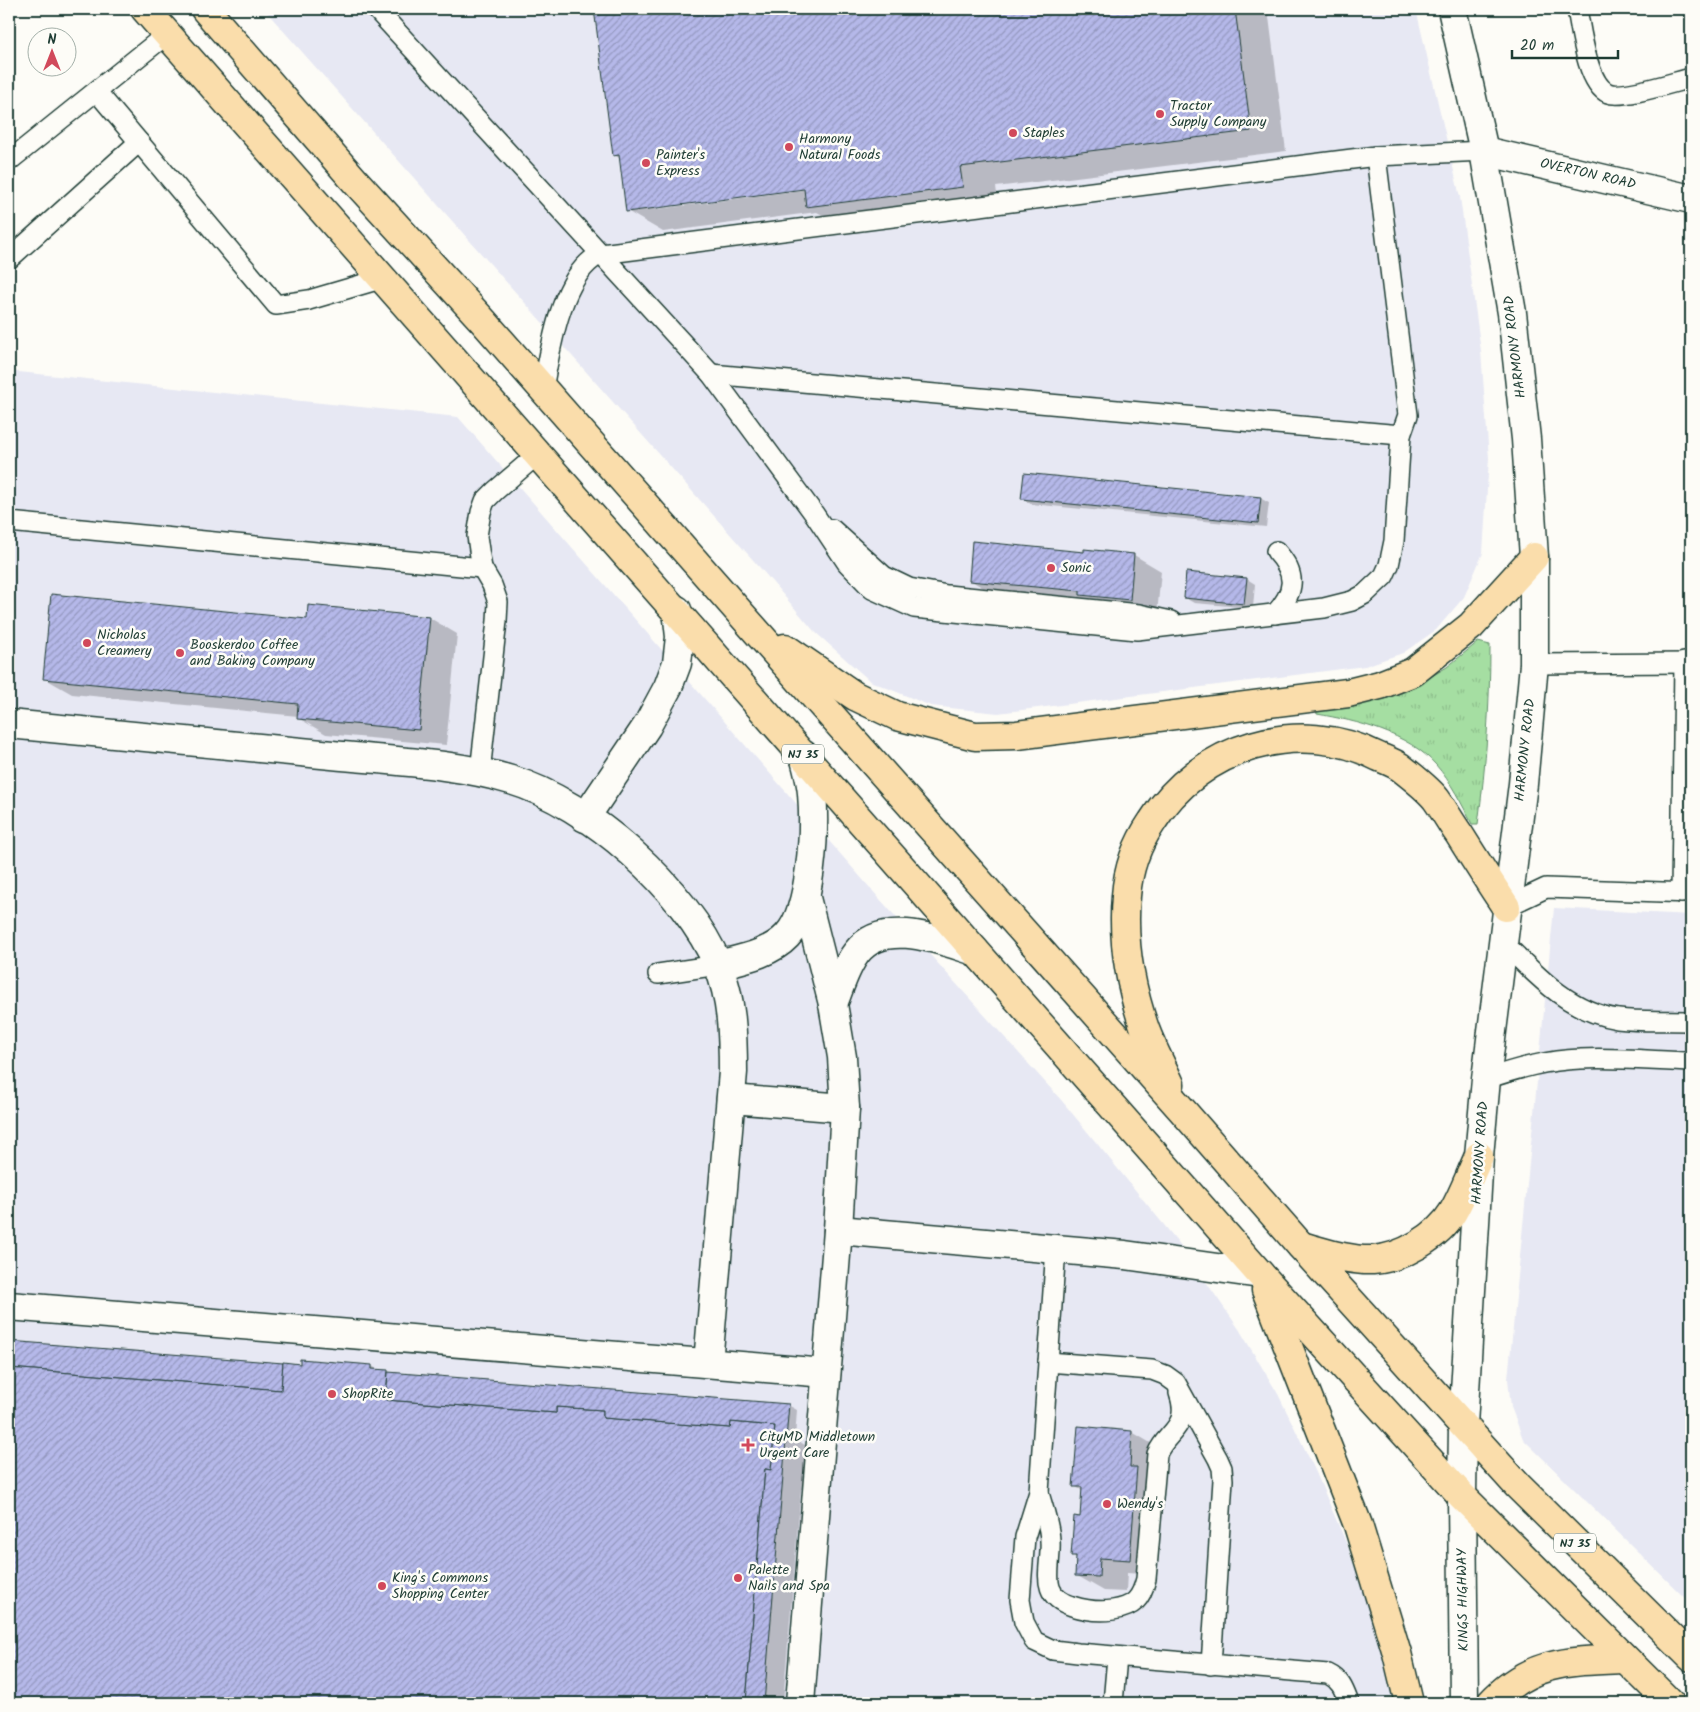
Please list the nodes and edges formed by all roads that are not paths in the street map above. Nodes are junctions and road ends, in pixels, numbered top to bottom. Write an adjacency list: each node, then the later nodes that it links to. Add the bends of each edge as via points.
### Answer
1 (146, 9): 6 (highway, NJ 35)
2 (205, 9): 18 (highway, NJ 35)
3 (376, 9): 14 (lane)
4 (1452, 9): 10 (street, HARMONY ROAD)
5 (1577, 9): 7 (lane, via 1591,72 1597,84 1608,93 1623,95)
6 (168, 34): 8 (lane); 16 (highway, NJ 35)
7 (1691, 78)
8 (97, 92): 9 (lane); 12 (lane)
9 (139, 142): 15 (lane); 16 (lane, via 276,304 309,300)
10 (1484, 150): 11 (lane); 13 (street, OVERTON ROAD); 23 (street, HARMONY ROAD, via 1512,313 1526,439)
11 (1376, 156): 14 (lane); 19 (lane, via 1408,415)
12 (9, 162)
13 (1691, 199)
14 (601, 254): 17 (lane); 18 (lane, via 588,263 570,288 557,323)
15 (9, 259)
16 (384, 278): 20 (highway, NJ 35)
17 (711, 374): 19 (lane); 26 (lane, via 816,515 894,582 947,595 1139,614 1185,624)
18 (543, 389): 27 (highway, NJ 35)
19 (1401, 435): 26 (lane, via 1392,554 1384,576 1365,594 1338,605)
20 (538, 454): 24 (lane, via 485,501 477,536); 25 (highway, NJ 35)
21 (9, 522): 24 (lane)
22 (1276, 551): 26 (lane, via 1288,567 1291,582 1289,596)
23 (1534, 557): 27 (highway, via 1471,626 1413,672 1380,685 1348,692 1017,735 975,736 897,716 855,696); 29 (street, HARMONY ROAD)
24 (482, 568): 32 (lane, via 498,602)
25 (677, 610): 31 (highway, NJ 35); 33 (street, via 680,637 677,664 668,687 648,726)
26 (1275, 614)
27 (749, 623): 47 (highway, NJ 35)
28 (1687, 663): 29 (lane); 34 (lane)
29 (1534, 664): 36 (street, HARMONY ROAD, via 1523,784)
30 (9, 724): 32 (street)
31 (804, 755): 35 (street, via 812,791 813,825); 38 (highway, NJ 35)
32 (480, 772): 33 (street, via 539,790)
33 (585, 818): 39 (street, via 611,835 666,887 687,912)
34 (1686, 893): 36 (lane, via 1546,888)
35 (806, 898): 39 (street, via 799,918 786,937 747,958); 41 (street)
36 (1506, 907): 37 (street, HARMONY ROAD); 47 (highway, via 1435,798 1399,766 1361,748 1338,742 1294,738 1256,744 1220,758 1183,783 1161,807 1132,861 1126,894 1125,944 1133,991 1146,1030)
37 (1502, 941): 42 (lane, via 1546,984 1570,1002 1596,1014 1618,1019); 44 (street, HARMONY ROAD)
38 (975, 951): 41 (street, via 909,934 879,936 857,951); 52 (highway, NJ 35)
39 (718, 965): 40 (lane); 45 (street, via 731,1015)
40 (658, 974)
41 (833, 1004): 46 (street, via 842,1057)
42 (1691, 1021)
43 (1691, 1062): 44 (lane, via 1580,1059 1545,1063)
44 (1486, 1079): 48 (street, HARMONY ROAD)
45 (731, 1099): 46 (street); 55 (street)
46 (845, 1108): 49 (street)
47 (1182, 1110): 50 (highway, NJ 35)
48 (1479, 1156): 50 (highway, via 1453,1213 1437,1232 1416,1245 1395,1255 1373,1260); 58 (street, HARMONY ROAD)
49 (838, 1230): 51 (street); 56 (street)
50 (1301, 1246): 58 (highway, NJ 35)
51 (1056, 1248): 52 (street, via 1163,1259); 54 (lane)
52 (1260, 1274): 60 (highway, NJ 35); 68 (highway, via 1358,1525)
53 (9, 1306): 55 (street)
54 (1048, 1362): 57 (lane, via 1152,1370); 59 (lane)
55 (708, 1363): 56 (street)
56 (826, 1372): 65 (street)
57 (1176, 1383): 59 (lane, via 1181,1398 1180,1421 1157,1454 1146,1579 1140,1598 1133,1604 1125,1608 1093,1611 1061,1602 1055,1597 1049,1575 1050,1541); 64 (lane, via 1222,1468)
58 (1463, 1425): 60 (street, HARMONY ROAD); 62 (highway, NJ 35, via 1518,1486)
59 (1039, 1492): 61 (lane, via 1025,1537 1020,1600 1024,1622 1034,1641 1053,1650)
60 (1462, 1496): 63 (highway, NJ 35); 69 (street, KINGS HIGHWAY)
61 (1117, 1657): 64 (lane); 66 (lane)
62 (1691, 1657)
63 (1624, 1659): 70 (highway, via 1585,1660 1551,1666 1525,1675 1503,1689); 71 (highway, NJ 35)
64 (1211, 1664): 67 (lane, via 1328,1674 1337,1678)
65 (800, 1703)
66 (1114, 1703)
67 (1349, 1703)
68 (1410, 1703)
69 (1464, 1703)
70 (1491, 1703)
71 (1670, 1703)

